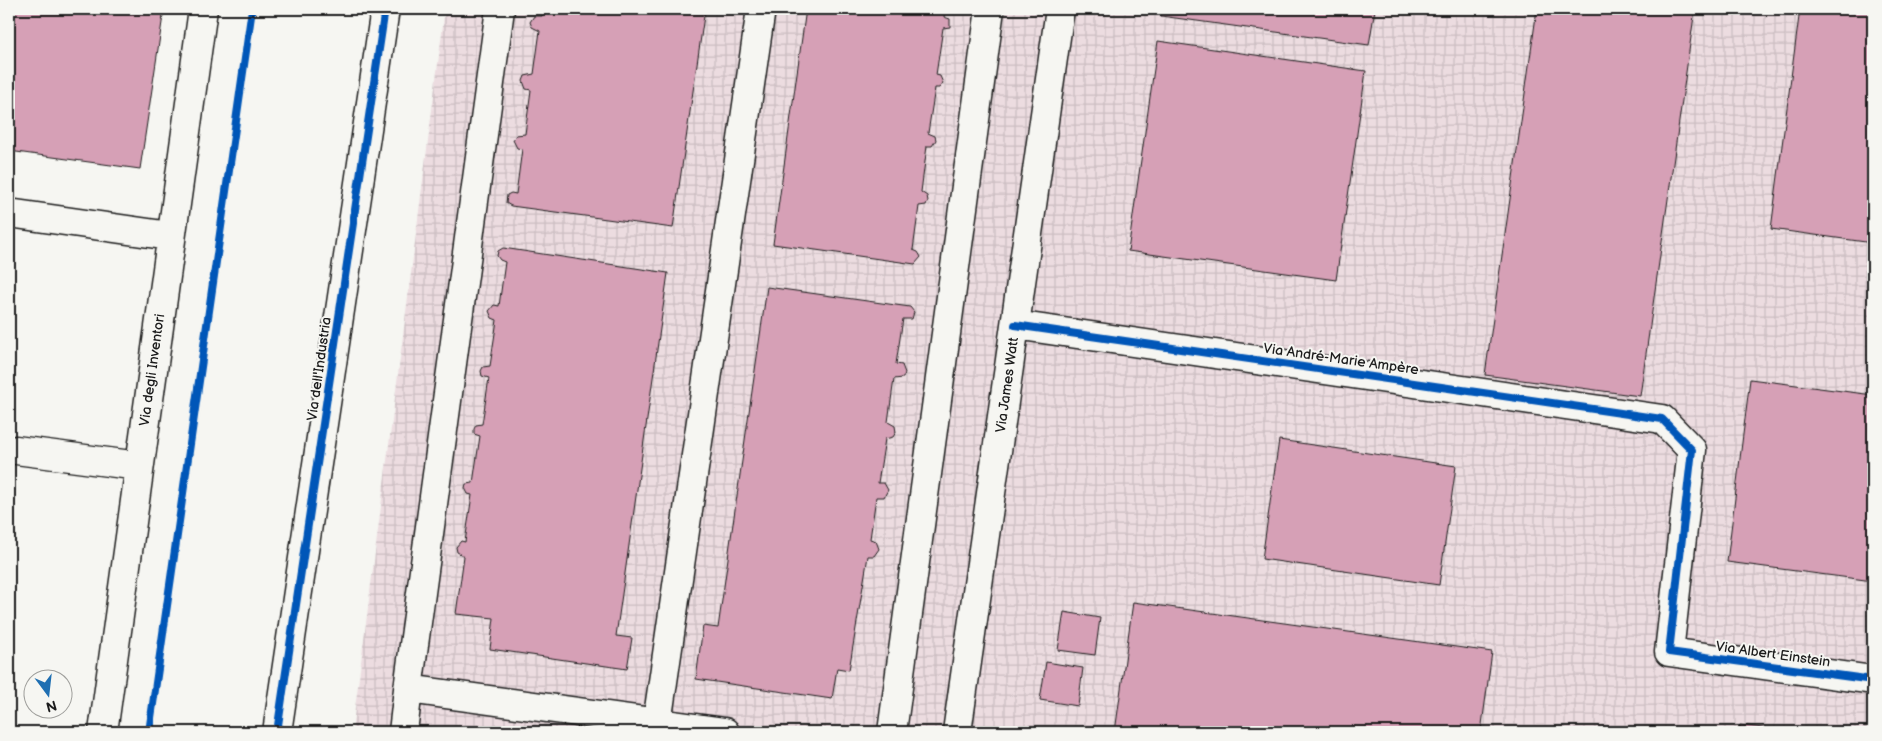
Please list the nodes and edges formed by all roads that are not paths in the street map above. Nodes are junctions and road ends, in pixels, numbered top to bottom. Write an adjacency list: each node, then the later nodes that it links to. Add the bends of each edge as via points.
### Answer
1 (203, 9): 8 (street, Via degli Inventori)
2 (385, 9): 17 (street, Via dell'Industria)
3 (500, 9): 14 (street)
4 (761, 9): 15 (street)
5 (990, 9): 20 (street)
6 (1060, 9): 9 (street, Via James Watt)
7 (9, 213): 8 (street)
8 (170, 236): 11 (street, Via degli Inventori)
9 (1015, 325): 12 (street, Via André-Marie Ampère, via 1662,419 1692,450); 21 (street, Via James Watt)
10 (16, 450): 11 (street)
11 (139, 466): 16 (street, Via degli Inventori)
12 (1669, 652): 13 (street, Via Albert Einstein)
13 (1873, 680)
14 (408, 689): 15 (street); 18 (street)
15 (657, 723): 19 (street)
16 (103, 732)
17 (277, 732)
18 (403, 732)
19 (725, 732)
20 (892, 732)
21 (957, 732)

